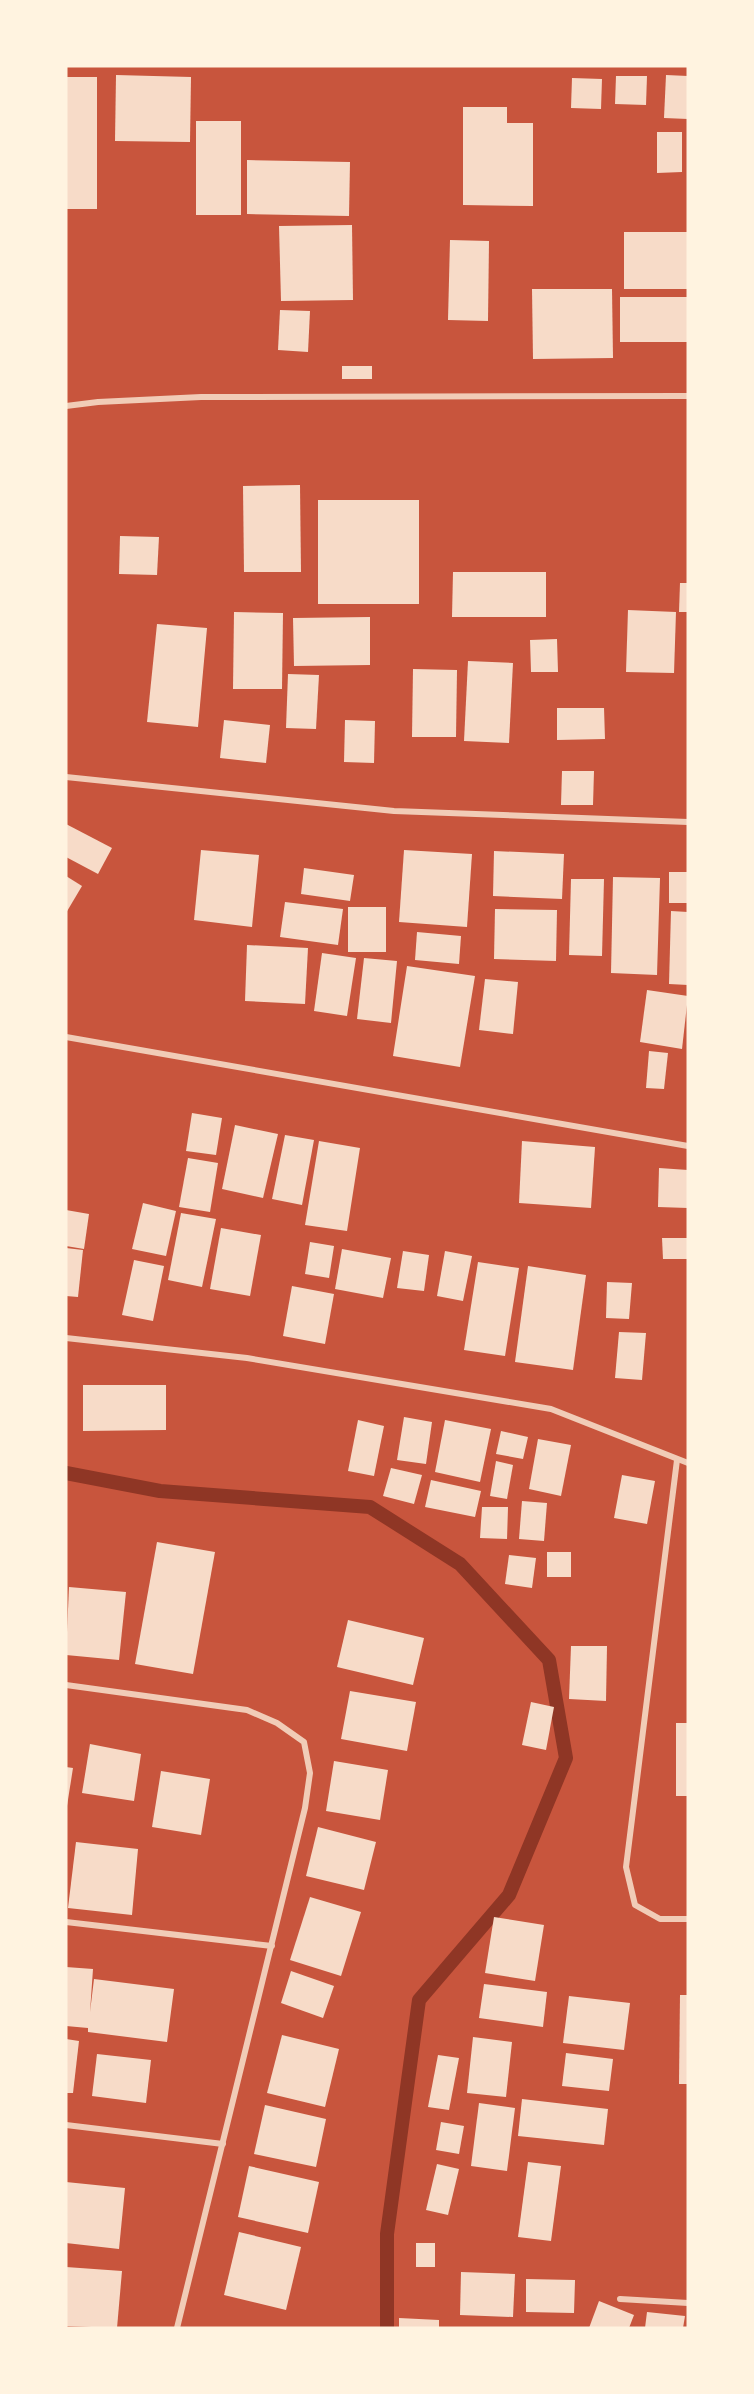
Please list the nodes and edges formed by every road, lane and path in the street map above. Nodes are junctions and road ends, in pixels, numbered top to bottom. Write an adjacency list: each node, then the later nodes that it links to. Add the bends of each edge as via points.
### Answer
1 (688, 396): 2 (street, via 201,397)
2 (66, 406)
3 (66, 777): 4 (street, via 394,811)
4 (688, 822)
5 (66, 1037): 6 (street)
6 (688, 1146)
7 (66, 1338): 8 (street, via 247,1358 551,1409)
8 (677, 1460): 9 (street); 11 (street, via 626,1867 635,1905 660,1919)
9 (688, 1462)
10 (66, 1684): 13 (street, via 247,1710 277,1723 304,1742 310,1773 305,1808)
11 (688, 1919)
12 (66, 1922): 13 (street)
13 (272, 1946): 15 (street)
14 (66, 2125): 15 (street)
15 (223, 2144): 18 (street)
16 (620, 2299): 17 (street)
17 (688, 2303)
18 (177, 2328)

